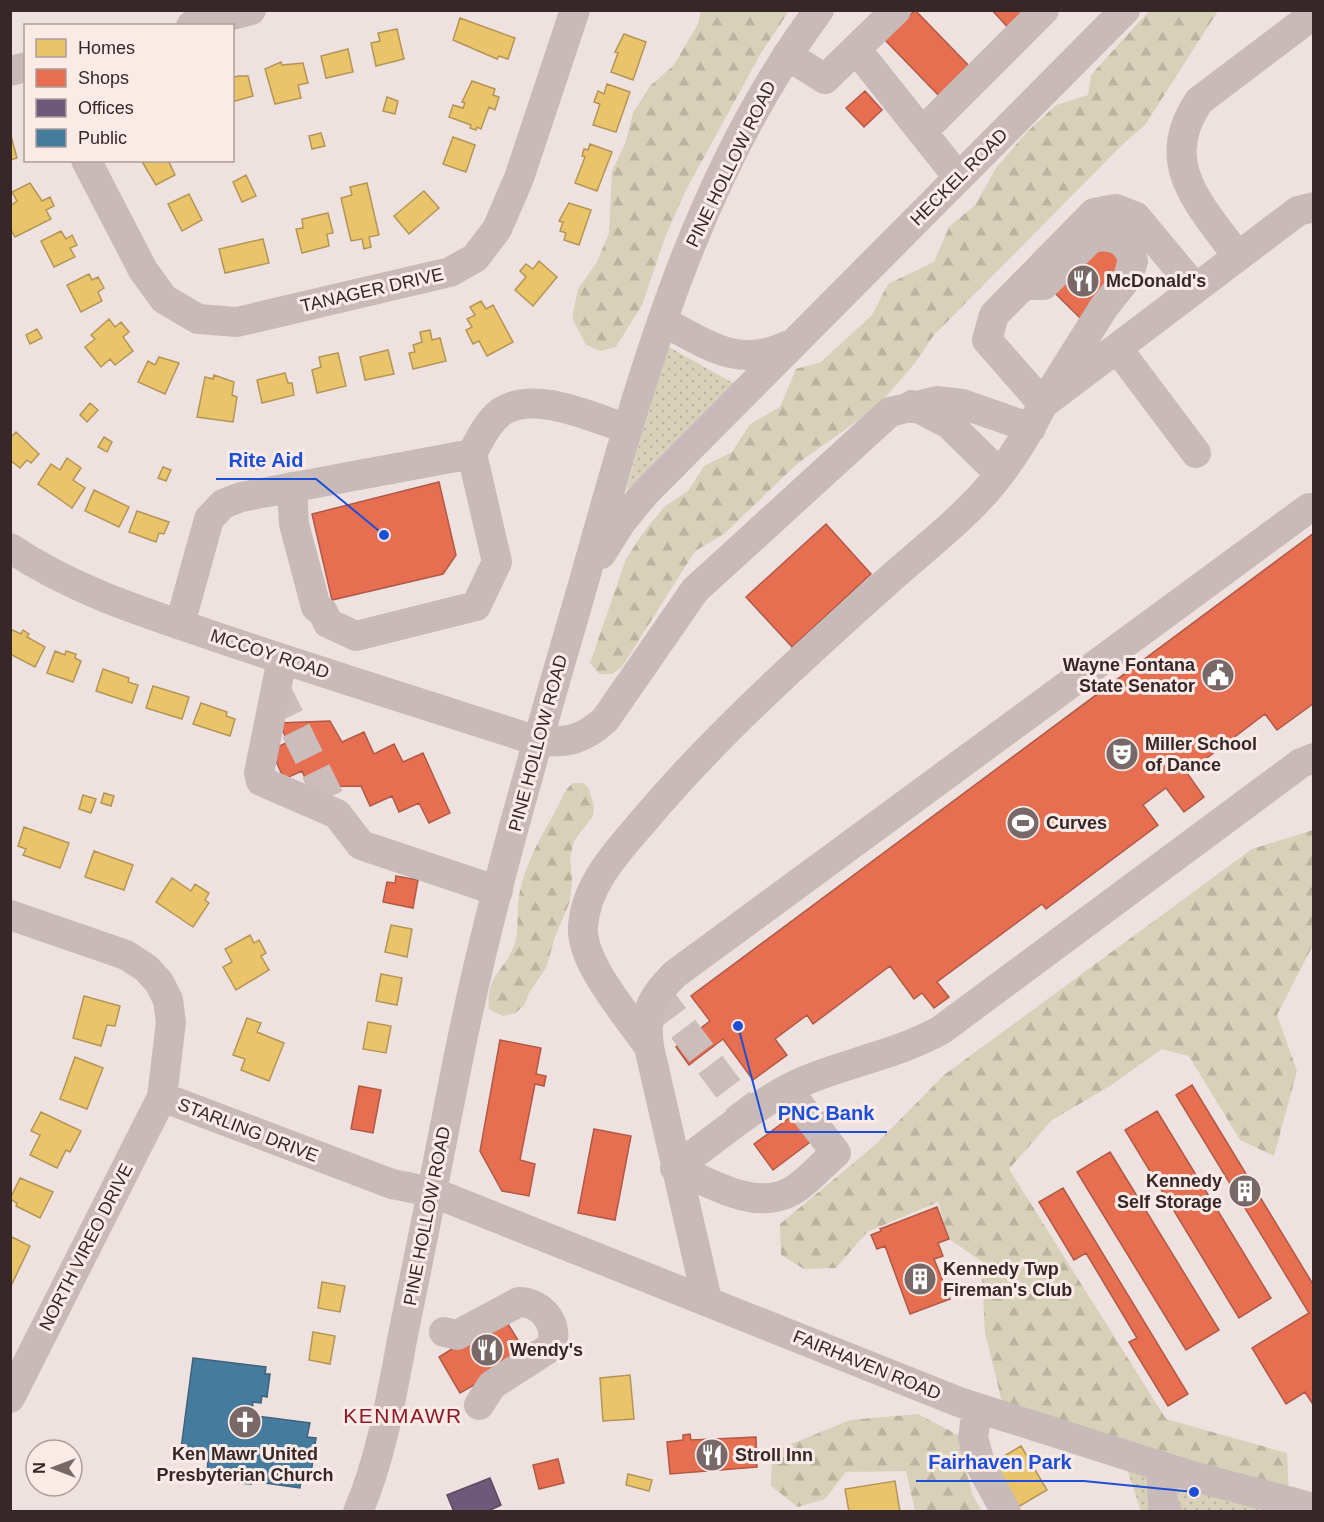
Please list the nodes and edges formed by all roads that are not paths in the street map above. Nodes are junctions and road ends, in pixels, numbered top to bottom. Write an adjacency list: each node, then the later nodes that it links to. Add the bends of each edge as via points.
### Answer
1 (251, 10): 8 (street)
2 (575, 10): 12 (street, TANAGER DRIVE, via 519,178 497,230 475,258 450,272 237,322 198,319 164,299 143,270)
3 (819, 10): 10 (street, PINE HOLLOW ROAD)
4 (896, 10): 9 (street)
5 (1044, 10): 11 (street)
6 (1125, 10): 13 (street, HECKEL ROAD)
7 (1314, 14): 15 (street, via 1199,101 1187,118 1181,138 1183,172 1189,188)
8 (198, 24)
9 (856, 49): 10 (street, via 825,79); 11 (street)
10 (787, 55): 18 (street, PINE HOLLOW ROAD, via 751,116 698,222)
11 (922, 132): 13 (street)
12 (87, 162)
13 (958, 177): 19 (street, HECKEL ROAD)
14 (1314, 207): 15 (street, via 1298,211)
15 (1237, 256): 17 (street)
16 (1023, 285): 17 (street, via 1094,213 1116,209 1136,218); 22 (street, via 994,315 987,340); 22 (street, via 1044,285 1091,238 1099,236 1111,236 1123,243 1133,261 1128,277 1104,307)
17 (1195, 288): 20 (street)
18 (662, 321): 19 (street, HECKEL ROAD, via 734,355 771,353); 23 (street, PINE HOLLOW ROAD)
19 (793, 343): 30 (street, HECKEL ROAD, via 645,493)
20 (1117, 348): 22 (street); 24 (street)
21 (912, 405): 22 (street, MCCOY ROAD, via 937,401); 26 (street, via 948,424); 33 (street, MCCOY ROAD, via 890,412 695,590 605,720 590,733 573,740)
22 (1037, 416): 26 (street)
23 (628, 429): 25 (street, via 546,403 529,402 499,413); 30 (street, PINE HOLLOW ROAD)
24 (1196, 453)
25 (472, 454): 27 (street); 27 (street, via 497,562 476,606 361,636 328,623 316,607 294,524)
26 (1000, 474): 37 (street, via 673,786 598,878 587,902 582,928 586,951)
27 (293, 498): 31 (street, via 241,497 223,504 209,519)
28 (1314, 508): 37 (street, via 675,974 650,1005)
29 (10, 548): 31 (street, MCCOY ROAD, via 57,577)
30 (584, 579): 33 (street, PINE HOLLOW ROAD)
31 (180, 624): 32 (street, MCCOY ROAD)
32 (282, 659): 33 (street, MCCOY ROAD); 35 (street, via 258,773 261,781 337,814 361,845)
33 (537, 741): 35 (street, PINE HOLLOW ROAD)
34 (1314, 758): 38 (street, via 1301,763 941,1030)
35 (498, 891): 41 (street, PINE HOLLOW ROAD, via 476,967)
36 (10, 915): 39 (street, STARLING DRIVE, via 126,955 159,982 168,1000 171,1022)
37 (649, 1047): 40 (street)
38 (788, 1090): 40 (street); 40 (street, via 836,1153 790,1192 755,1199)
39 (162, 1097): 41 (street, STARLING DRIVE, via 392,1185); 44 (street, NORTH VIREO DRIVE)
40 (675, 1168): 42 (street)
41 (432, 1192): 42 (street, FAIRHAVEN ROAD); 48 (street, PINE HOLLOW ROAD)
42 (706, 1300): 46 (street, FAIRHAVEN ROAD)
43 (444, 1332): 45 (street, via 457,1335 519,1302 537,1307 551,1324 551,1347 492,1385)
44 (10, 1398)
45 (479, 1405)
46 (977, 1408): 47 (street, FAIRHAVEN ROAD); 50 (street, via 973,1437 981,1466)
47 (1161, 1466): 49 (street, FAIRHAVEN ROAD); 51 (street)
48 (367, 1508)
49 (1314, 1508)
50 (1006, 1512)
51 (1167, 1512)

